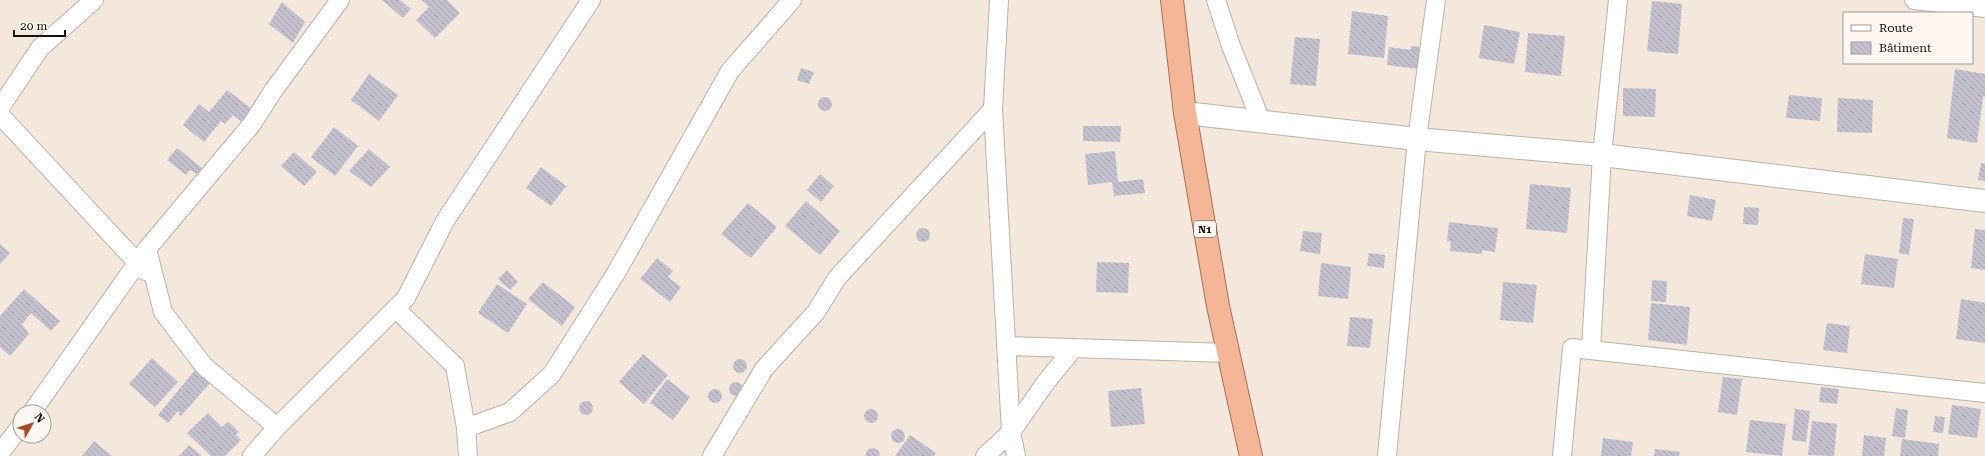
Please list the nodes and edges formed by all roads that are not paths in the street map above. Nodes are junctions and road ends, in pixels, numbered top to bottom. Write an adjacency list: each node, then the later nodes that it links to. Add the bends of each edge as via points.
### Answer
1 (94, 0): 12 (street, via 40,48)
2 (340, 0): 20 (street, via 272,92 252,124)
3 (591, 0): 21 (street, via 445,220 406,298)
4 (792, 0): 29 (street, via 730,71 616,273 552,374 510,412)
5 (999, 0): 13 (street)
6 (1172, 0): 14 (highway, N1)
7 (1216, 0): 16 (street)
8 (1436, 0): 17 (street)
9 (1618, 0): 18 (street)
10 (1914, 0): 11 (street)
11 (1985, 8)
12 (0, 108)
13 (993, 109): 22 (street); 35 (street, via 837,278 816,312 764,369)
14 (1185, 113): 16 (street); 25 (highway, N1, via 1218,306)
15 (0, 115): 20 (street)
16 (1261, 121): 17 (street)
17 (1417, 139): 18 (street); 39 (street)
18 (1602, 155): 19 (street); 24 (street)
19 (1985, 201)
20 (142, 256): 27 (street); 28 (street, via 155,283 163,312 204,366)
21 (396, 309): 28 (street); 29 (street, via 455,366)
22 (1006, 346): 23 (street); 30 (street)
23 (1074, 348): 25 (street); 30 (street)
24 (1591, 350): 26 (street); 40 (street, via 1572,348)
25 (1229, 353): 38 (highway, N1)
26 (1985, 393)
27 (38, 404)
28 (277, 428): 33 (street)
29 (466, 428): 34 (street)
30 (1011, 432): 36 (street); 37 (street)
31 (12, 437): 32 (street)
32 (0, 453)
33 (252, 456)
34 (468, 456)
35 (712, 456)
36 (985, 456)
37 (1016, 456)
38 (1251, 456)
39 (1387, 456)
40 (1562, 456)

